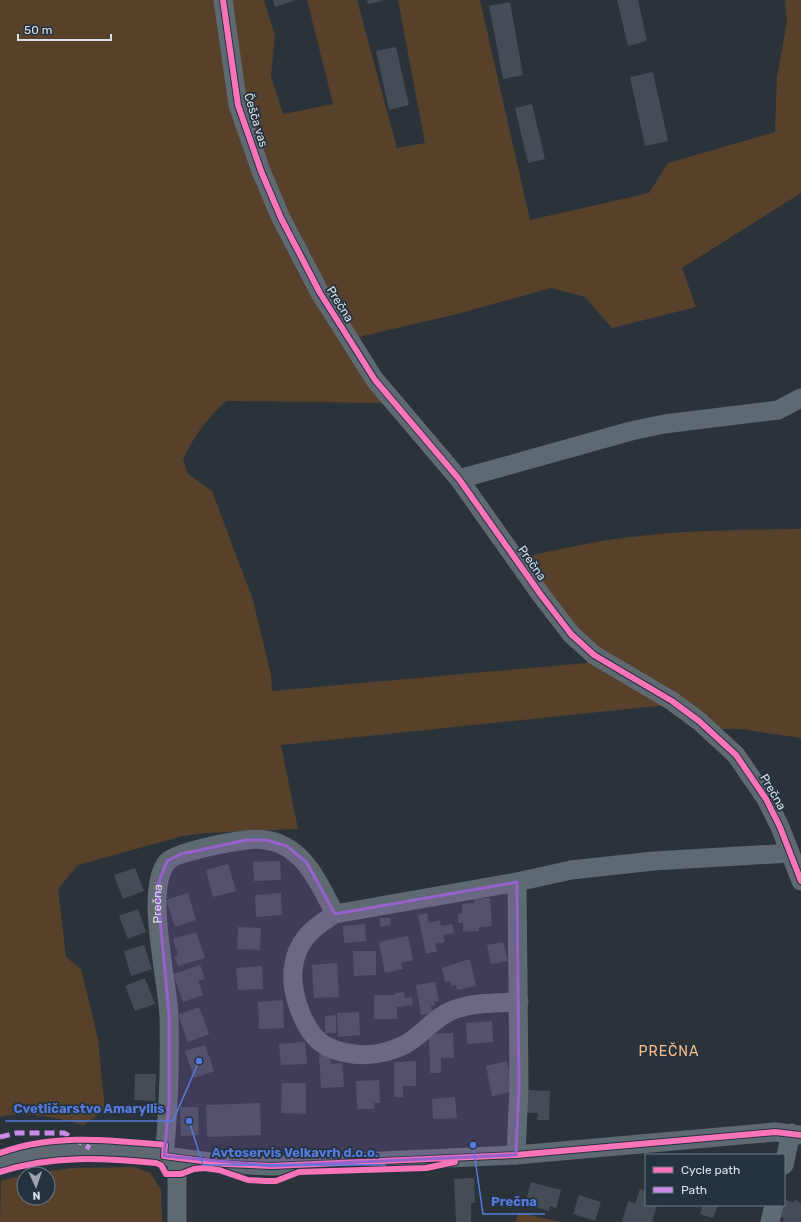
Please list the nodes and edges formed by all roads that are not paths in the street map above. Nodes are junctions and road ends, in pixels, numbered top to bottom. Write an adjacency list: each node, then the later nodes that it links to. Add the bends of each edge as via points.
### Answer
1 (223, 0): 2 (street, Češča vas, via 238,105)
2 (281, 218): 4 (street, Prečna, via 320,293 375,380)
3 (801, 398): 4 (street, via 778,410 664,424 631,431)
4 (459, 480): 5 (street, Prečna, via 571,634 594,655 672,701 716,735 736,755 766,799)
5 (790, 853): 6 (street, Prečna); 7 (street, via 654,861 578,869)
6 (801, 881)
7 (517, 882): 8 (street); 9 (street)
8 (335, 914): 9 (street, via 314,927 301,943 293,971 295,998 301,1015 326,1046 363,1056 381,1053 405,1045 452,1010 477,1004); 13 (street, Prečna, via 307,864 287,846 266,840 246,840 181,854 167,861 157,887 169,1015)
9 (519, 1002): 12 (street)
10 (796, 1134): 11 (street, via 797,1149); 12 (street, via 750,1134); 14 (street)
11 (801, 1151)
12 (516, 1155): 13 (street, via 272,1166 225,1164)
13 (170, 1157): 15 (street, via 90,1148 53,1150); 17 (street, Prečna)
14 (785, 1162)
15 (0, 1163)
16 (774, 1206): 18 (street)
17 (177, 1222)
18 (770, 1222)

